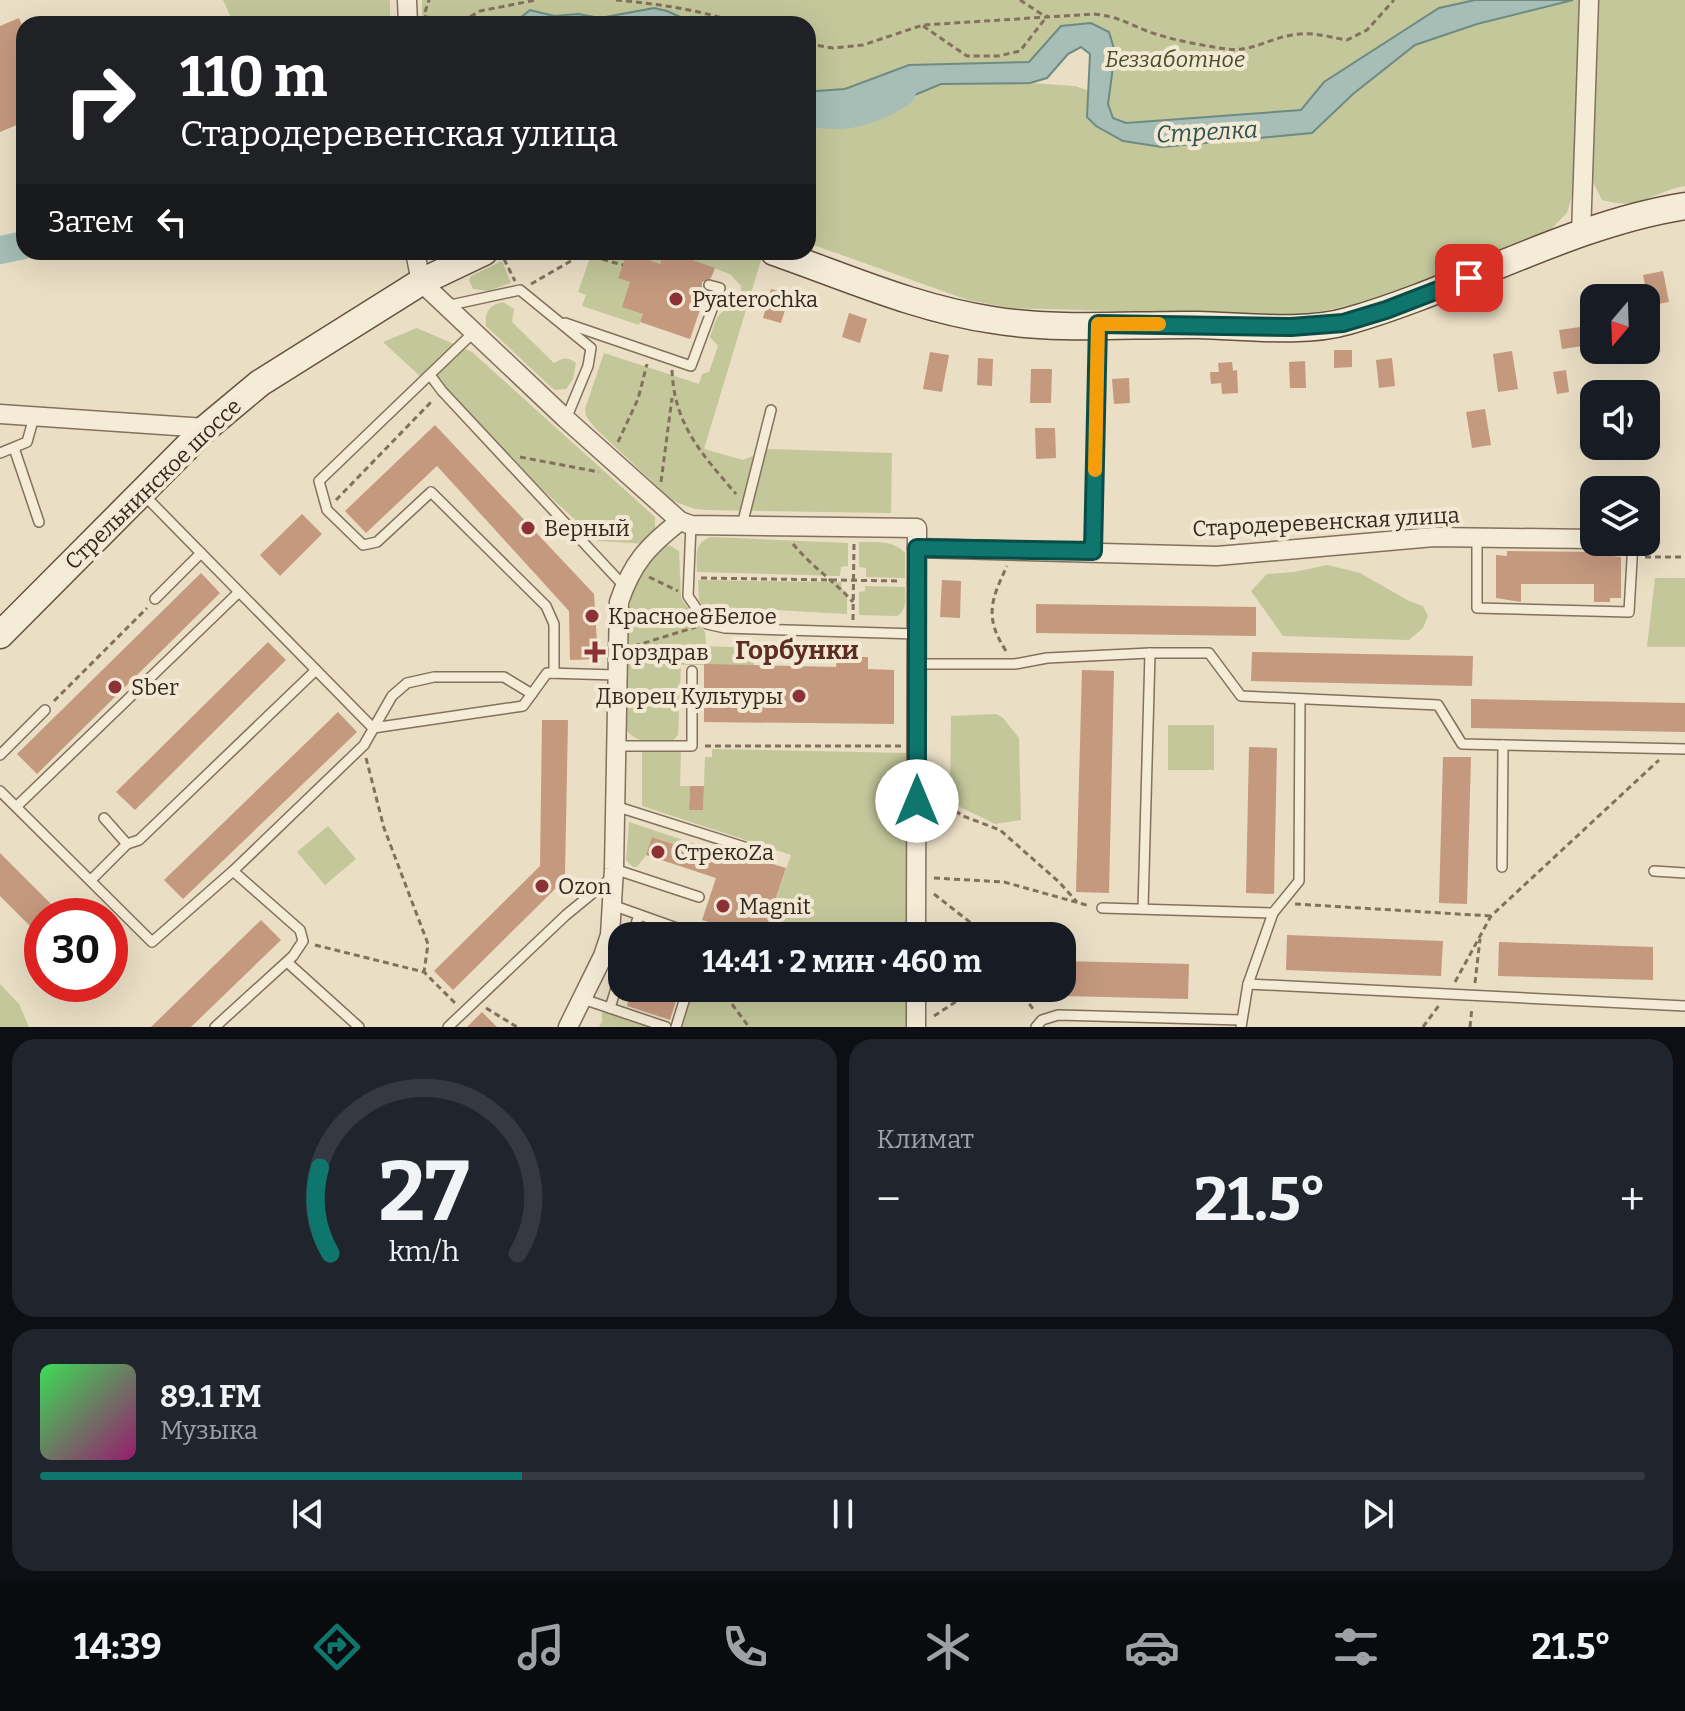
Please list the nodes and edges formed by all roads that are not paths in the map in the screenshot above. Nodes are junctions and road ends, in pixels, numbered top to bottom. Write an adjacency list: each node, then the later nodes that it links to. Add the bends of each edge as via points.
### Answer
1 (1589, 5): 3 (street)
2 (1685, 206): 3 (main road)
3 (1581, 235): 11 (main road, via 1343,323)
4 (417, 260): 7 (street)
5 (467, 260): 7 (main road, Стрельнинское шоссе)
6 (797, 260): 11 (main road, via 947,312 995,321)
7 (421, 282): 9 (street); 20 (main road, Стрельнинское шоссе, via 260,383)
8 (709, 285): 13 (lane, via 720,288 691,366)
9 (446, 306): 10 (lane, via 520,290); 12 (street)
10 (557, 320): 13 (lane); 14 (lane)
11 (1098, 324): 30 (lane)
12 (474, 332): 15 (lane); 19 (street)
13 (596, 334): 14 (lane)
14 (591, 348): 19 (lane)
15 (430, 375): 33 (lane); 42 (lane, via 319,481 327,510 363,545 377,542 431,492 546,606 554,624)
16 (771, 410): 26 (lane)
17 (0, 414): 18 (street)
18 (34, 417): 20 (street); 21 (lane, via 27,442)
19 (566, 419): 25 (street)
20 (206, 428): 23 (main road, Стрельнинское шоссе)
21 (14, 448): 22 (lane); 24 (lane)
22 (0, 453)
23 (141, 492): 31 (lane); 37 (main road, Стрельнинское шоссе)
24 (39, 522)
25 (686, 523): 26 (street); 33 (street, via 653,543); 36 (lane, via 688,596 707,624)
26 (742, 525): 29 (street, via 917,528)
27 (1477, 537): 28 (street, Стародеревенская улица); 30 (street, Стародеревенская улица, via 1217,556); 32 (lane, via 1477,608 1629,612)
28 (1580, 539)
29 (917, 548): 30 (street, Стародеревенская улица); 36 (street)
30 (1093, 551)
31 (201, 553): 34 (lane); 35 (lane)
32 (1632, 556)
33 (624, 586): 43 (street)
34 (238, 593): 40 (lane); 53 (lane)
35 (155, 599)
36 (917, 634): 39 (street)
37 (0, 635)
38 (1150, 653): 39 (lane, via 1015,664); 45 (lane, via 1209,653 1241,696); 67 (lane)
39 (917, 664): 72 (street)
40 (316, 670): 47 (lane); 56 (lane, via 139,840)
41 (692, 671): 49 (lane, via 692,746)
42 (554, 673): 43 (lane); 44 (lane, via 547,673)
43 (616, 675): 49 (street)
44 (532, 694): 47 (lane, via 523,706); 47 (lane, via 504,677 434,677 407,683 392,696)
45 (1300, 699): 48 (lane, via 1438,705 1462,744); 68 (lane, via 1299,881)
46 (45, 710): 51 (lane)
47 (373, 728): 59 (lane, via 364,745)
48 (1503, 745): 50 (lane); 58 (lane)
49 (616, 746): 54 (street)
50 (1685, 749)
51 (0, 755)
52 (0, 791): 53 (lane)
53 (17, 806): 63 (lane)
54 (615, 806): 57 (lane); 61 (street)
55 (104, 818): 56 (lane)
56 (127, 844): 63 (lane)
57 (763, 853)
58 (1502, 867)
59 (233, 871): 63 (lane, via 152,942); 73 (lane, via 300,930 303,941)
60 (1654, 871): 62 (lane)
61 (614, 872): 64 (lane); 65 (street); 86 (lane)
62 (1685, 873)
63 (91, 880)
64 (699, 897)
65 (612, 905): 69 (lane); 75 (street, via 610,935)
66 (1102, 908): 67 (lane)
67 (1143, 909): 68 (lane)
68 (1273, 913): 74 (lane)
69 (639, 915): 70 (lane); 71 (lane)
70 (637, 922)
71 (659, 922)
72 (916, 922)
73 (287, 962): 84 (lane); 85 (lane)
74 (1248, 984): 79 (lane); 82 (lane)
75 (583, 999): 80 (lane); 87 (street)
76 (612, 1002): 80 (lane)
77 (684, 1002): 89 (lane)
78 (918, 1002): 83 (street)
79 (1685, 1006)
80 (610, 1008): 88 (lane)
81 (1039, 1023): 82 (lane, via 1058,1015)
82 (1241, 1023)
83 (922, 1024)
84 (215, 1027)
85 (359, 1027)
86 (448, 1027)
87 (568, 1027)
88 (666, 1027)
89 (676, 1027)

